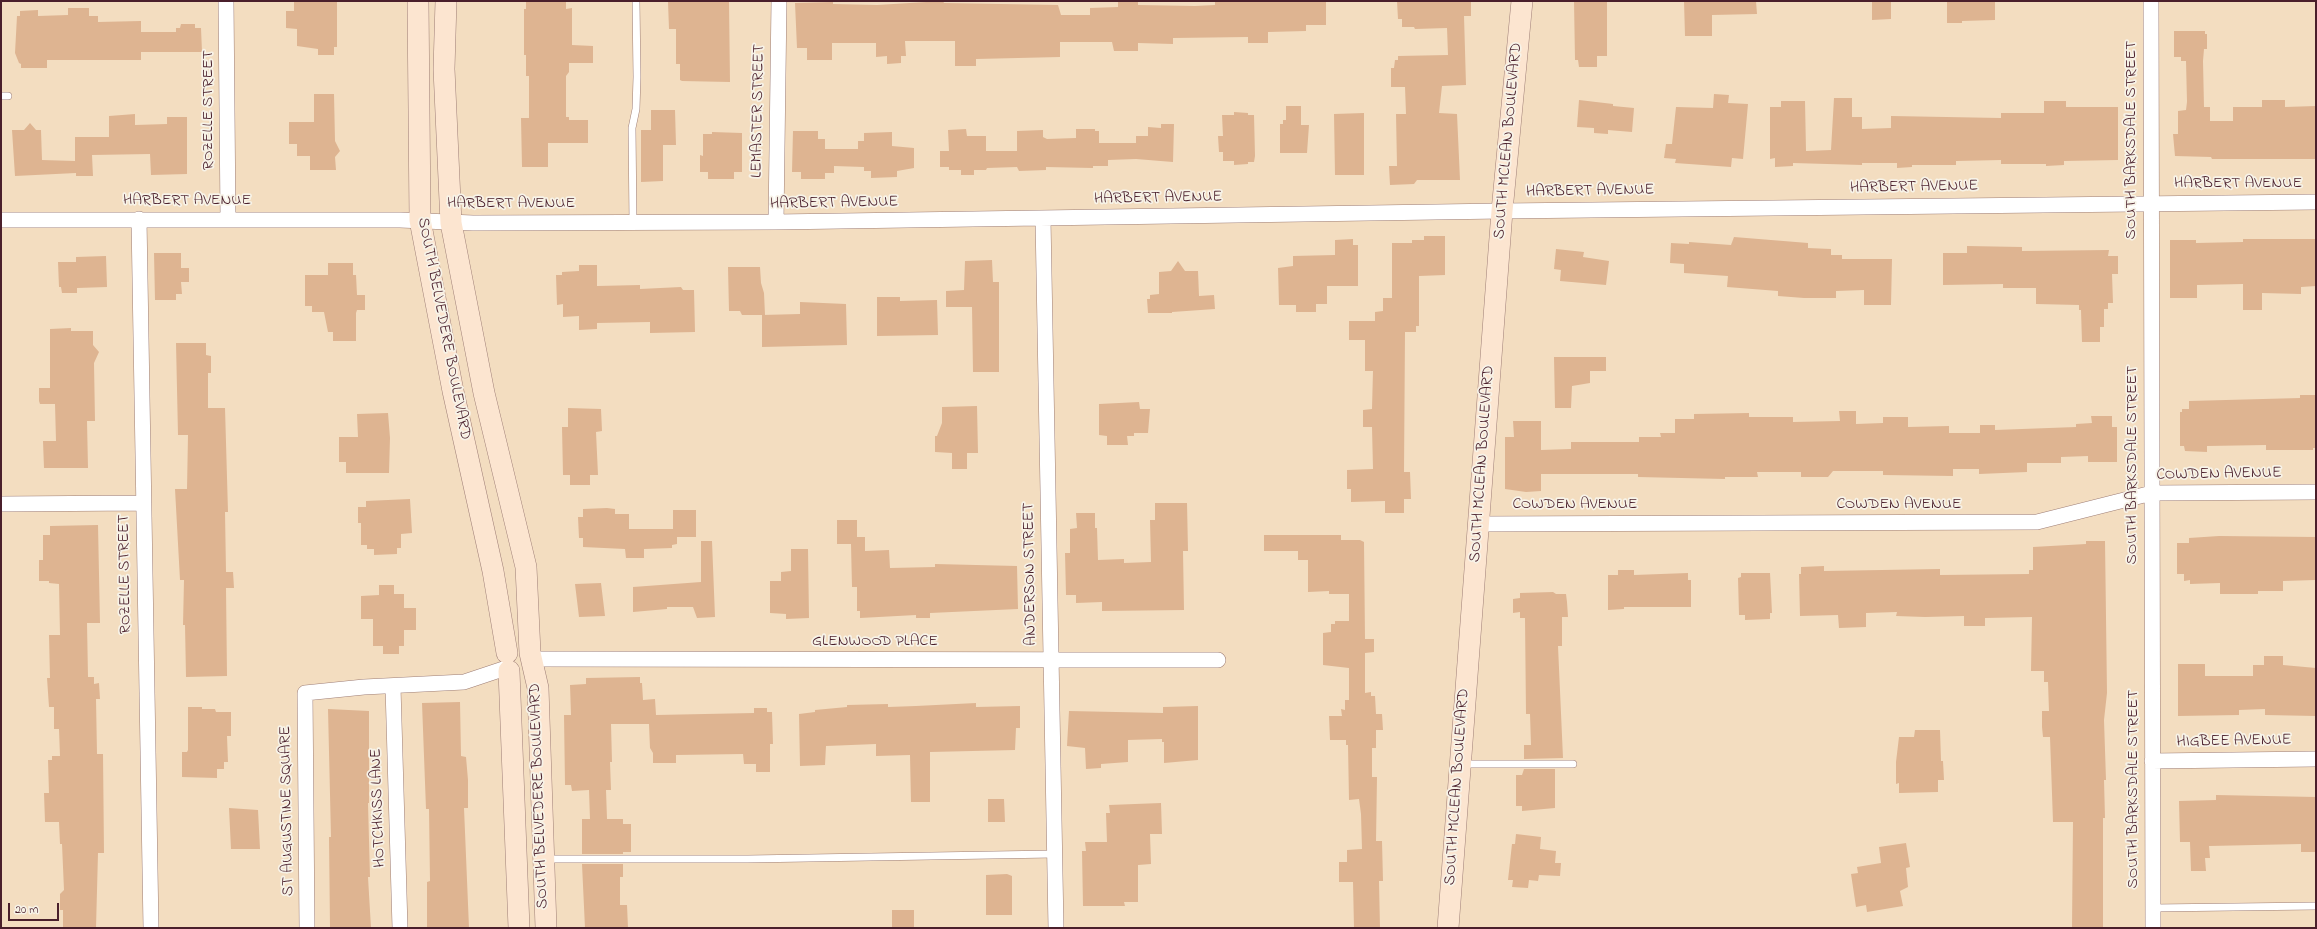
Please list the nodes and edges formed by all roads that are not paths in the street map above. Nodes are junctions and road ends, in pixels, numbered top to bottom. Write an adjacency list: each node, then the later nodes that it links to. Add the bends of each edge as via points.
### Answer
1 (226, 1): 12 (street, ROZELLE STREET)
2 (418, 1): 15 (street, SOUTH BELVEDERE BOULEVARD)
3 (446, 1): 17 (street, SOUTH BELVEDERE BOULEVARD, via 444,69)
4 (636, 1): 18 (lane, via 636,109 632,128)
5 (779, 1): 16 (street, LEMASTER STREET)
6 (1522, 1): 10 (street, SOUTH MCLEAN BOULEVARD)
7 (2151, 1): 9 (street, SOUTH BARKSDALE STREET)
8 (2316, 202): 9 (street, HARBERT AVENUE)
9 (2150, 203): 10 (street, HARBERT AVENUE); 20 (street, SOUTH BARKSDALE STREET)
10 (1502, 211): 13 (street, HARBERT AVENUE); 23 (street, SOUTH MCLEAN BOULEVARD)
11 (139, 219): 12 (street, HARBERT AVENUE); 14 (street, HARBERT AVENUE); 22 (street, ROZELLE STREET)
12 (228, 219): 15 (street, HARBERT AVENUE)
13 (1043, 219): 16 (street, HARBERT AVENUE); 26 (street, ANDERSON STREET)
14 (1, 220)
15 (420, 220): 17 (street, HARBERT AVENUE); 27 (street, SOUTH BELVEDERE BOULEVARD, via 453,391 493,571)
16 (776, 222): 18 (street, HARBERT AVENUE)
17 (451, 223): 18 (street, HARBERT AVENUE); 24 (street, SOUTH BELVEDERE BOULEVARD, via 484,393 526,567)
18 (633, 223)
19 (2316, 492): 20 (street, COWDEN AVENUE)
20 (2152, 493): 23 (street, COWDEN AVENUE, via 2037,522); 30 (street, SOUTH BARKSDALE STREET)
21 (1, 504): 22 (street)
22 (143, 504): 37 (street, ROZELLE STREET)
23 (1479, 524): 31 (street, SOUTH MCLEAN BOULEVARD)
24 (532, 658): 26 (street, GLENWOOD PLACE); 27 (street, SOUTH BELVEDERE BOULEVARD, via 529,671 521,675); 34 (street, SOUTH BELVEDERE BOULEVARD, via 538,688)
25 (1218, 660): 26 (street, GLENWOOD PLACE)
26 (1050, 661): 33 (street, ANDERSON STREET)
27 (507, 664): 28 (street, via 464,682); 40 (street, SOUTH BELVEDERE BOULEVARD)
28 (393, 687): 38 (street, ST AUGUSTINE SQUARE, via 305,693); 39 (street, HOTCHKISS LANE)
29 (2316, 759): 30 (street, HIGBEE AVENUE)
30 (2152, 761): 36 (street, SOUTH BARKSDALE STREET)
31 (1460, 764): 32 (lane); 43 (street, SOUTH MCLEAN BOULEVARD)
32 (1573, 764)
33 (1054, 854): 34 (lane, via 756,859); 42 (street, ANDERSON STREET)
34 (544, 859): 41 (street, SOUTH BELVEDERE BOULEVARD)
35 (2316, 906): 36 (lane)
36 (2153, 908): 44 (street, SOUTH BARKSDALE STREET)
37 (151, 928)
38 (307, 928)
39 (400, 928)
40 (519, 928)
41 (546, 928)
42 (1056, 928)
43 (1448, 928)
44 (2153, 928)

